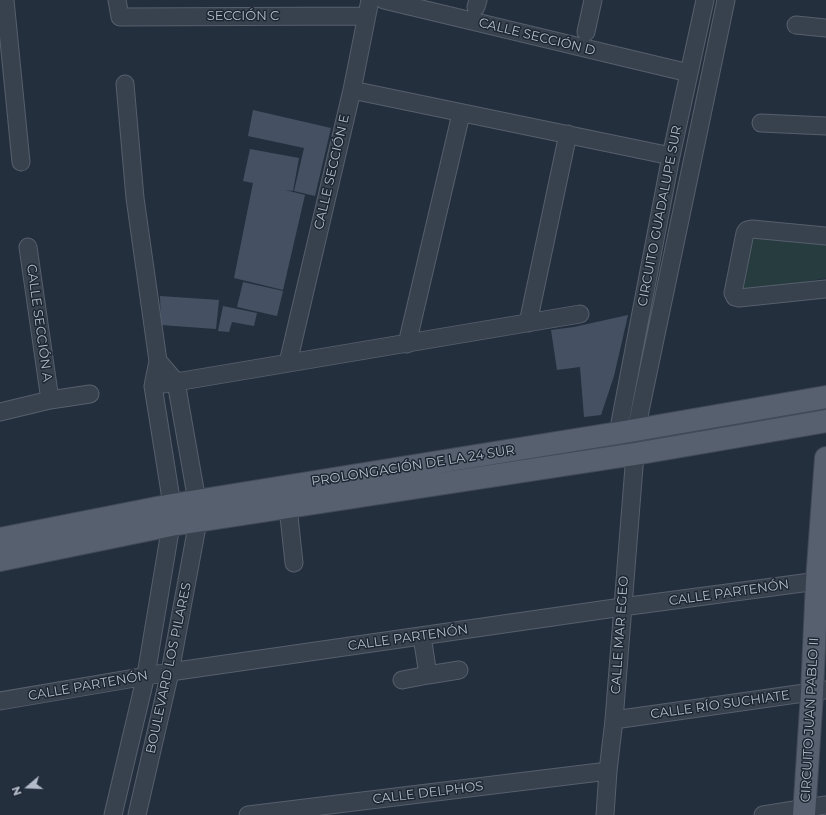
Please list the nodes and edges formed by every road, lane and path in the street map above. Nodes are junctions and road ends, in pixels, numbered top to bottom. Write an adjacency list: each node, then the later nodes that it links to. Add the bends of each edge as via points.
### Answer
1 (5, 0): 19 (street)
2 (117, 0): 7 (street, SECCIÓN C, via 120,17)
3 (384, 0): 11 (street, CALLE SECCIÓN D)
4 (592, 0): 10 (street, CALLE SECCIÓN D)
5 (705, 0): 11 (street, CIRCUITO GUADALUPE SUR)
6 (726, 0): 21 (street, CIRCUITO GUADALUPE SUR)
7 (368, 8): 13 (street, CALLE SECCIÓN E)
8 (796, 25): 9 (street)
9 (826, 28)
10 (586, 32)
11 (689, 73): 18 (street, CIRCUITO GUADALUPE SUR)
12 (125, 84): 28 (street, via 135,198)
13 (352, 90): 14 (street); 29 (street, CALLE SECCIÓN E)
14 (461, 114): 17 (street); 27 (street)
15 (761, 122): 16 (street)
16 (826, 126)
17 (568, 134): 18 (street); 26 (street)
18 (670, 156): 20 (street, CIRCUITO GUADALUPE SUR)
19 (21, 162)
20 (660, 210): 21 (street); 37 (street, CIRCUITO GUADALUPE SUR)
21 (681, 213): 37 (street, CIRCUITO GUADALUPE SUR)
22 (826, 236): 24 (street, via 747,230 744,233 733,293 739,298)
23 (28, 246): 34 (street, CALLE SECCIÓN A)
24 (826, 289)
25 (580, 314): 26 (street)
26 (528, 323): 27 (street)
27 (407, 344): 29 (street)
28 (158, 361): 30 (street); 31 (street)
29 (288, 364): 30 (street)
30 (176, 382): 31 (street); 41 (street)
31 (153, 386): 42 (street, BOULEVARD LOS PILARES)
32 (90, 394): 34 (street)
33 (826, 397): 37 (main road, PROLONGACIÓN DE LA 24 SUR)
34 (50, 400): 35 (street)
35 (0, 412)
36 (826, 421): 38 (main road, PROLONGACIÓN DE LA 24 SUR)
37 (627, 431): 41 (main road, PROLONGACIÓN DE LA 24 SUR)
38 (635, 454): 40 (main road, PROLONGACIÓN DE LA 24 SUR); 47 (street, CALLE MAR EGEO)
39 (826, 458): 46 (main road, CIRCUITO JUAN PABLO II)
40 (288, 507): 41 (main road, PROLONGACIÓN DE LA 24 SUR); 45 (street)
41 (197, 511): 42 (main road, PROLONGACIÓN DE LA 24 SUR); 50 (street, BOULEVARD LOS PILARES)
42 (172, 515): 43 (main road, PROLONGACIÓN DE LA 24 SUR); 44 (main road, PROLONGACIÓN DE LA 24 SUR); 51 (street, BOULEVARD LOS PILARES)
43 (0, 539)
44 (0, 560)
45 (294, 563)
46 (822, 580): 47 (street, CALLE PARTENÓN); 54 (main road, CIRCUITO JUAN PABLO II)
47 (622, 607): 48 (street, CALLE PARTENÓN); 56 (street, CALLE MAR EGEO)
48 (422, 636): 50 (street, CALLE PARTENÓN); 52 (street)
49 (459, 670): 52 (street)
50 (170, 672): 51 (street, CALLE PARTENÓN); 61 (street, BOULEVARD LOS PILARES)
51 (146, 675): 55 (street, CALLE PARTENÓN); 60 (street, BOULEVARD LOS PILARES)
52 (428, 675): 53 (street)
53 (402, 680)
54 (819, 692): 56 (street, CALLE RÍO SUCHIATE); 59 (main road, CIRCUITO JUAN PABLO II)
55 (0, 701)
56 (614, 720): 57 (street, CALLE MAR EGEO)
57 (608, 771): 62 (street, CALLE DELPHOS); 63 (street, CALLE MAR EGEO)
58 (826, 805): 59 (street)
59 (804, 812): 64 (street)
60 (113, 815)
61 (137, 815)
62 (248, 815)
63 (605, 815)
64 (763, 815)

